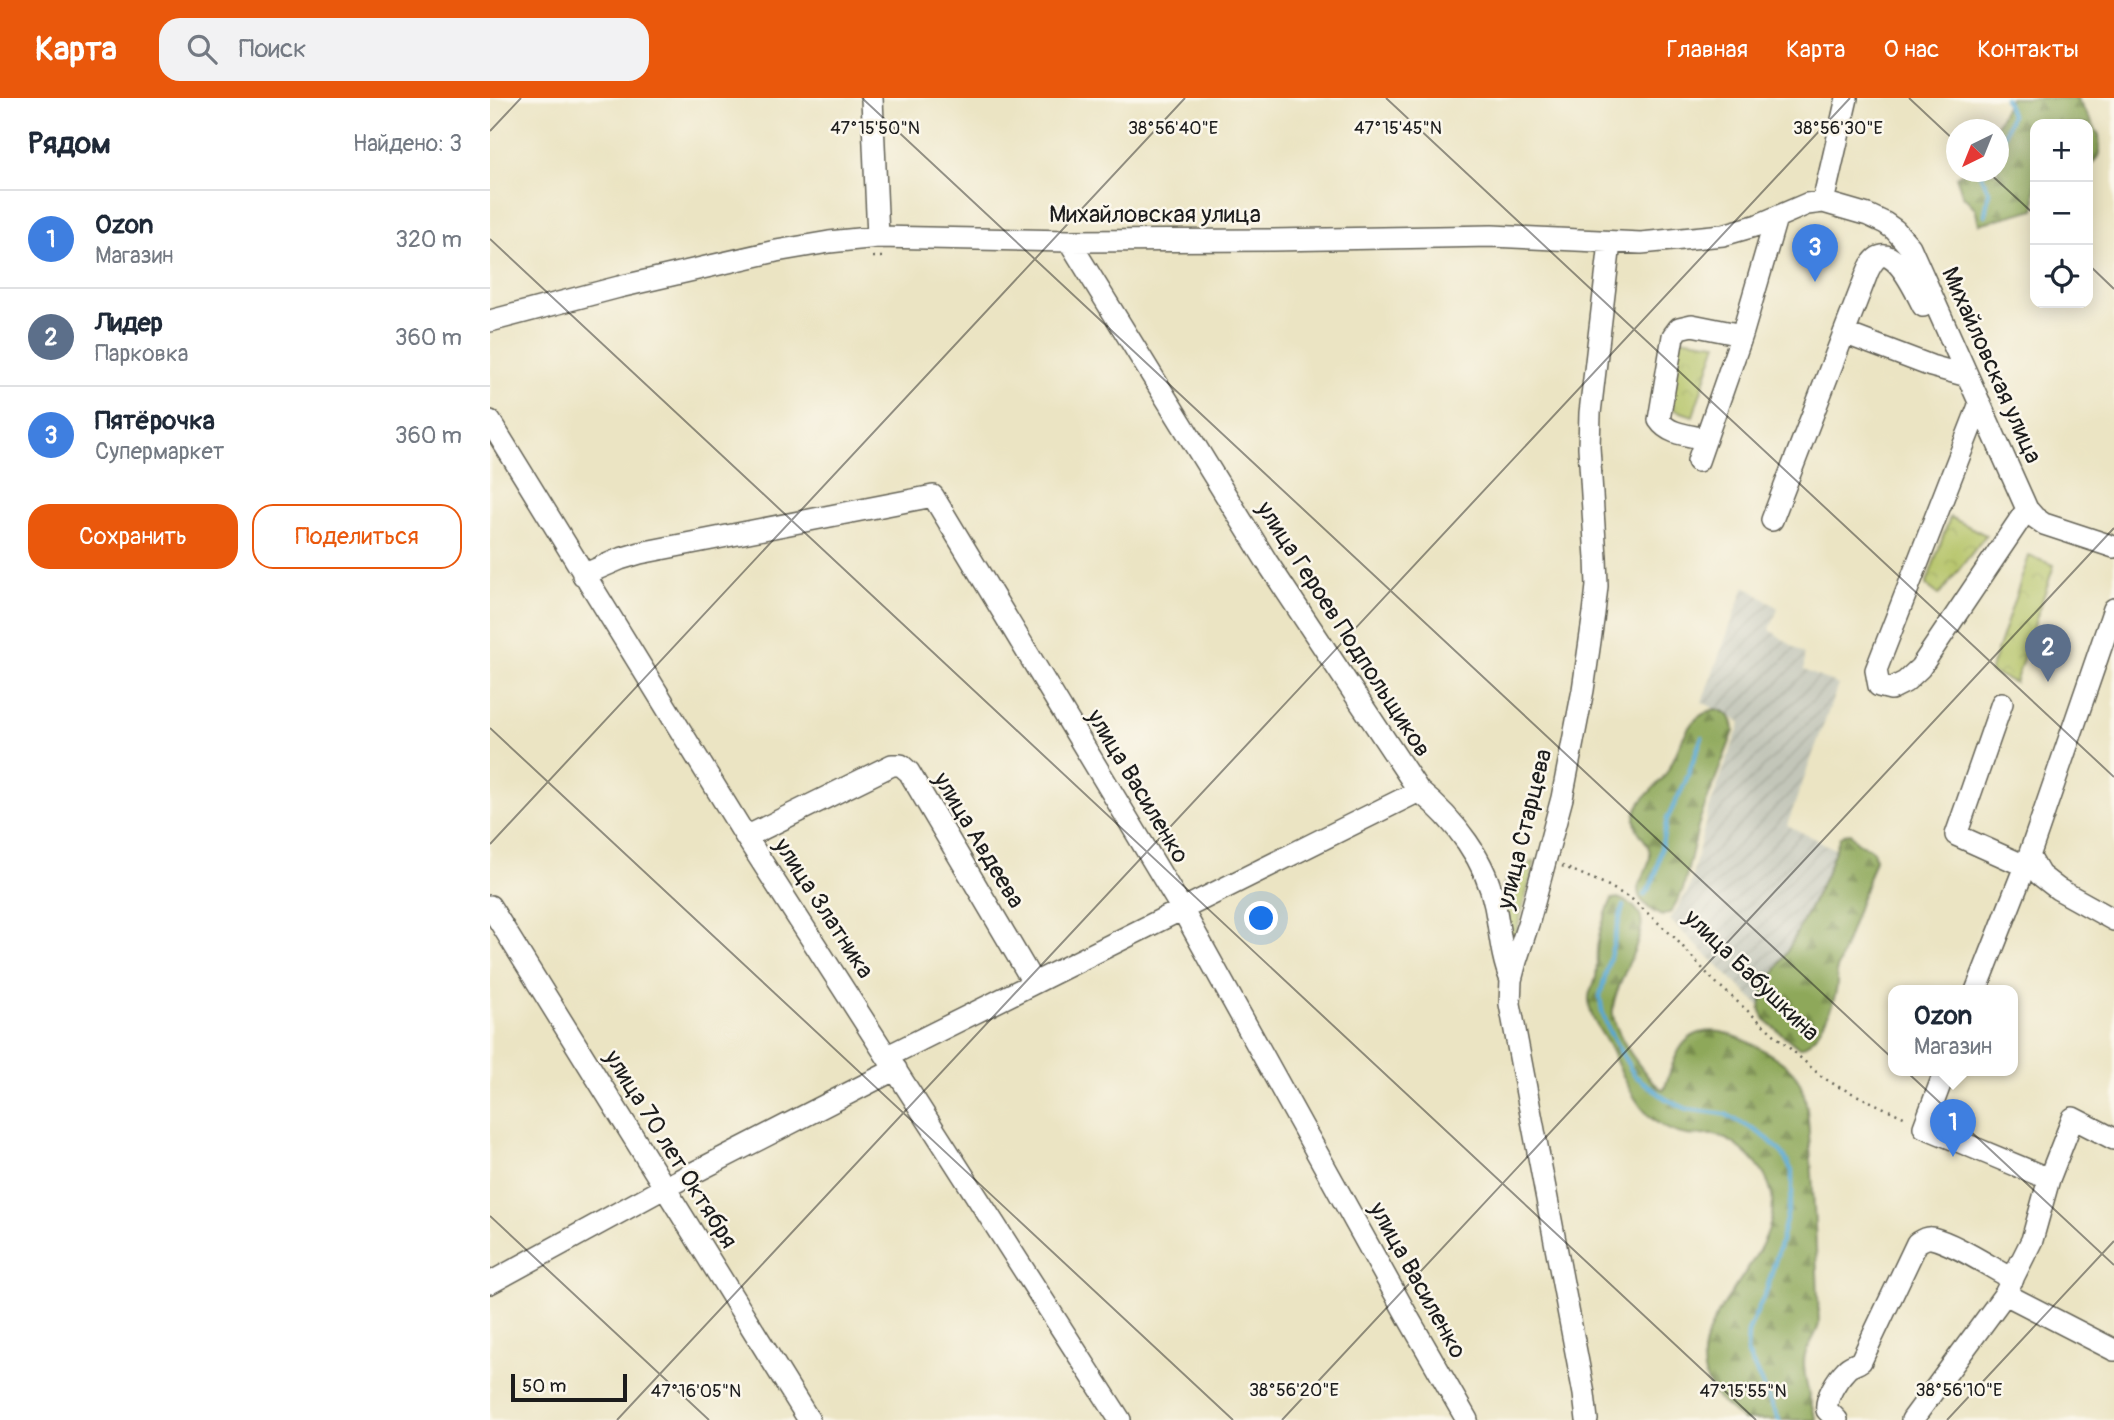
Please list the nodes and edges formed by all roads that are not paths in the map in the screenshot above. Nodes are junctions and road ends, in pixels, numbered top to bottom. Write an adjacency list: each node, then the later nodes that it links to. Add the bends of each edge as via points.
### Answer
1 (872, 98): 5 (street)
2 (1847, 98): 3 (street)
3 (1823, 202): 4 (street, Михайловская улица); 11 (street, Михайловская улица, via 1868,215 1902,237 1917,259)
4 (1776, 218): 7 (street, Михайловская улица, via 1711,237); 10 (street)
5 (878, 237): 6 (street, Михайловская улица); 8 (street, Михайловская улица, via 776,251)
6 (1069, 241): 7 (street, Михайловская улица, via 1492,236); 22 (street, улица Героев Подпольщиков, via 1267,562)
7 (1610, 243): 28 (street, улица Старцева, via 1590,413 1597,586 1594,613 1562,798)
8 (490, 321)
9 (1844, 333): 11 (street); 11 (street, via 1871,264 1882,255 1889,257 1905,273 1937,333); 17 (street)
10 (1742, 335): 14 (street); 14 (street, via 1692,325 1679,328 1673,336 1659,419 1673,432)
11 (1967, 376): 12 (street, Михайловская улица)
12 (1980, 403): 16 (street, Михайловская улица); 16 (street, via 1876,670 1879,686 1891,690 1920,668)
13 (493, 434): 19 (street, улица Златника)
14 (1706, 439): 15 (street)
15 (1698, 461)
16 (2027, 509): 18 (street, via 2045,524)
17 (1772, 520)
18 (2114, 547)
19 (583, 575): 23 (street, улица Златника); 26 (street, улица Василенко, via 640,553 933,496)
20 (2114, 609): 24 (street)
21 (2002, 703): 24 (street, via 1956,835)
22 (1419, 791): 26 (street, улица Героев Подпольщиков); 28 (street, via 1457,828 1484,872)
23 (747, 837): 29 (street, улица Авдеева, via 892,765 901,765); 31 (street, улица Златника)
24 (2027, 861): 27 (street, via 2058,889); 30 (street)
25 (490, 906): 35 (street, улица 70 лет Октября)
26 (1182, 909): 29 (street, улица Героев Подпольщиков); 41 (street, улица Василенко)
27 (2114, 920)
28 (1511, 980): 42 (street, улица Старцева, via 1513,1024)
29 (1033, 982): 31 (street, улица Героев Подпольщиков)
30 (1978, 985)
31 (892, 1063): 35 (street, улица Героев Подпольщиков); 40 (street, улица Златника)
32 (1943, 1076): 34 (street, via 1924,1127)
33 (2114, 1139): 34 (street, via 2073,1118)
34 (2049, 1179): 37 (street, via 2032,1240)
35 (664, 1188): 36 (street, улица Героев Подпольщиков); 39 (street, улица 70 лет Октября)
36 (490, 1283)
37 (2009, 1286): 38 (street); 43 (street, via 1955,1248 1931,1238 1917,1243 1861,1361 1845,1371 1828,1398 1827,1410); 44 (street)
38 (2114, 1350)
39 (809, 1420)
40 (1120, 1420)
41 (1467, 1420)
42 (1587, 1420)
43 (1837, 1420)
44 (1912, 1420)

